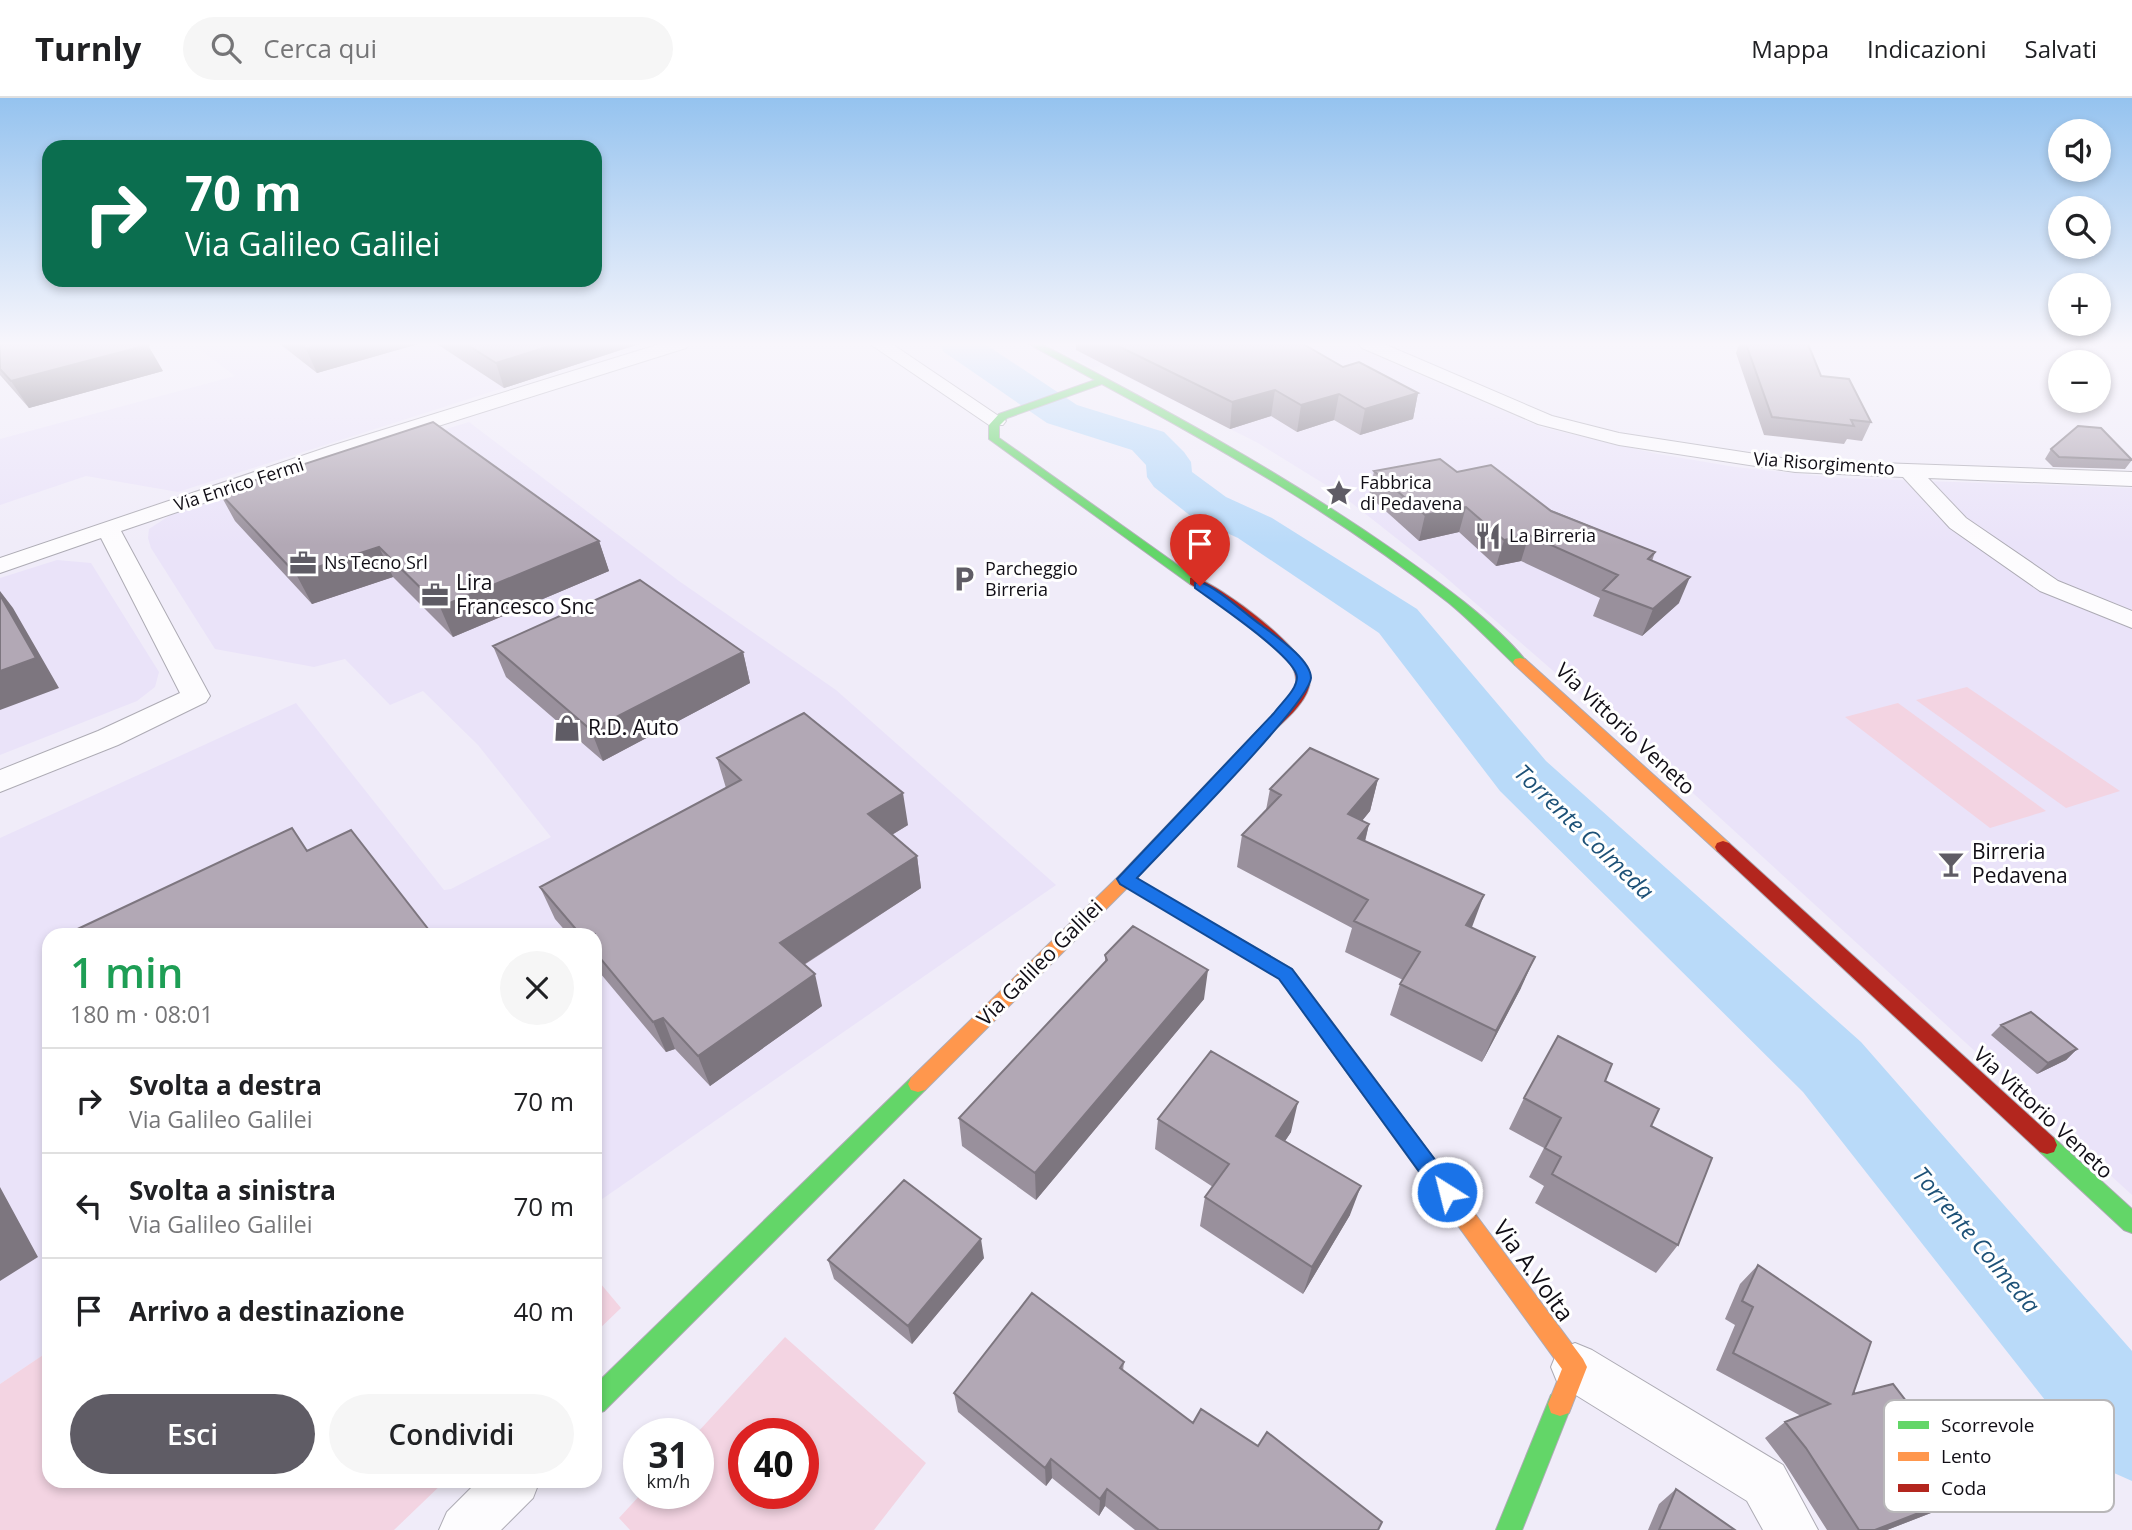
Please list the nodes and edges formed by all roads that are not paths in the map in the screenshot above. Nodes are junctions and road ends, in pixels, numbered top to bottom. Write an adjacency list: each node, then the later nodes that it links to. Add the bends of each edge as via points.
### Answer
1 (465, 411): 9 (street, Via Enrico Fermi)
2 (993, 411): 6 (street)
3 (1019, 411): 6 (street)
4 (1158, 411): 14 (street, Via Vittorio Veneto, via 1258,468 1455,602)
5 (1524, 411): 7 (street, Via Risorgimento, via 1619,439 1795,466)
6 (1003, 417): 13 (street, Via Galileo Galilei, via 992,434 1005,449 1243,616 1302,669 1300,689 1279,716)
7 (1909, 470): 8 (street, Via Risorgimento); 11 (street, via 1958,523 2049,586)
8 (2132, 479)
9 (107, 528): 10 (street, Via Enrico Fermi); 12 (street, via 196,696)
10 (0, 566)
11 (2132, 620)
12 (0, 782)
13 (1126, 879): 15 (street, Via A.Volta, via 1286,974); 16 (street, Via Galileo Galilei)
14 (2132, 1223)
15 (1575, 1367): 19 (street); 20 (street, via 1765,1483)
16 (602, 1395)
17 (507, 1488): 18 (street)
18 (465, 1530)
19 (1509, 1530)
20 (1792, 1530)

